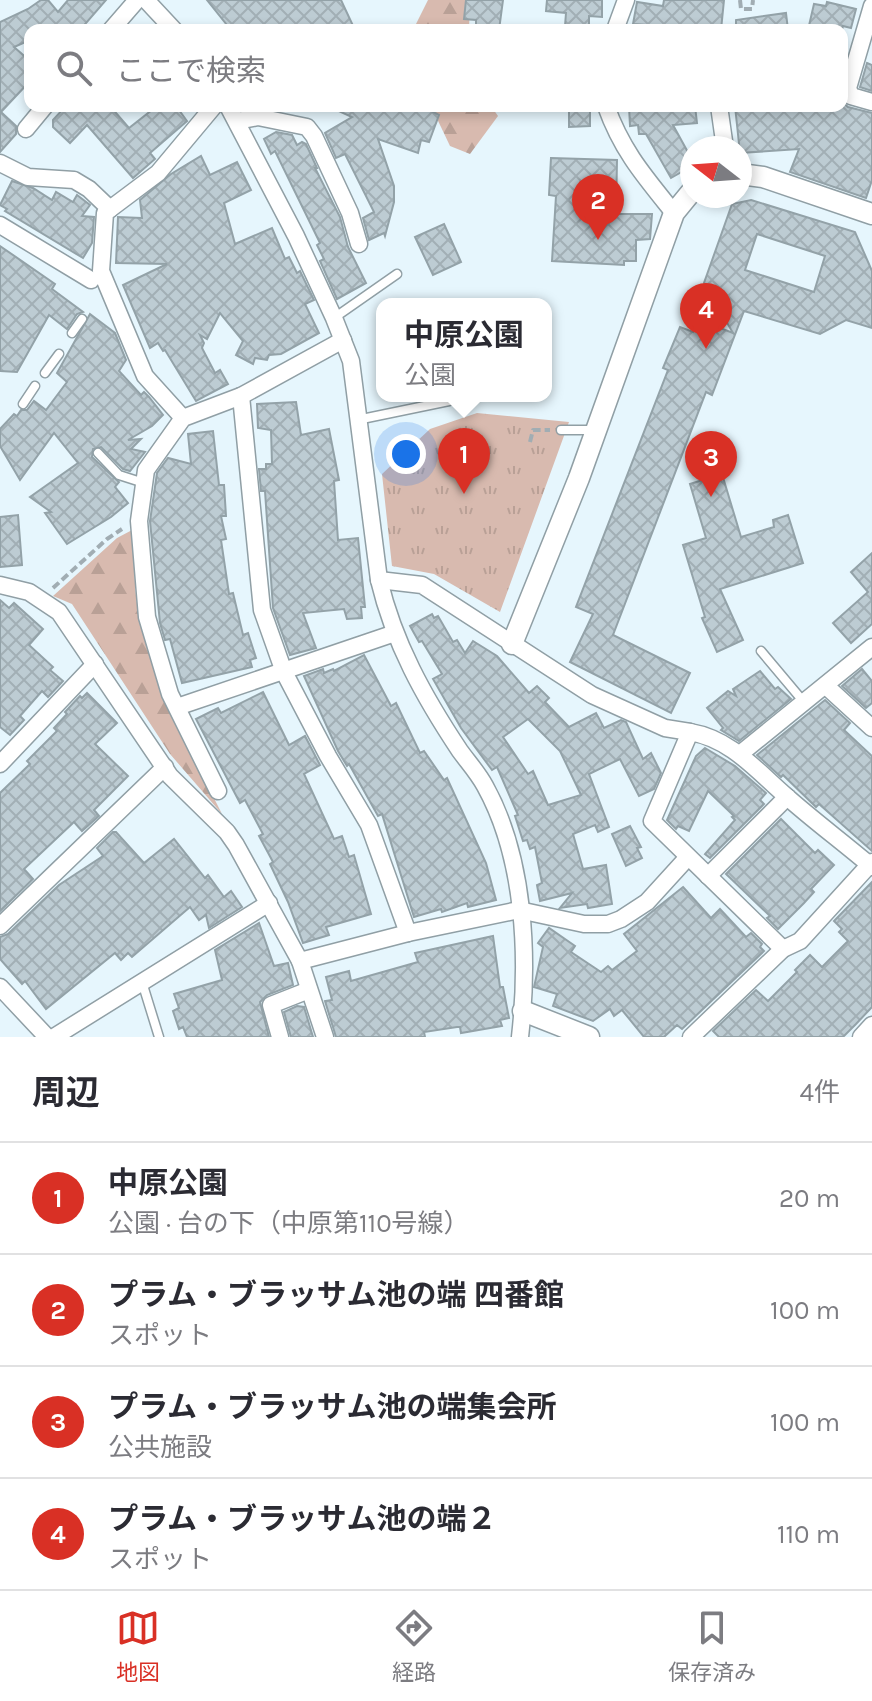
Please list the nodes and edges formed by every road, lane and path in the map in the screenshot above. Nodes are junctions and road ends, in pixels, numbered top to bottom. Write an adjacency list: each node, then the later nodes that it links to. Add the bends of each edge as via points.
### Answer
1 (137, 0): 8 (street)
2 (146, 0): 9 (street)
3 (626, 0): 10 (street)
4 (740, 0): 5 (path, via 741,9 752,9)
5 (753, 0)
6 (861, 0): 7 (lane)
7 (872, 5): 11 (street, via 848,88 851,96)
8 (116, 24)
9 (168, 24)
10 (617, 24)
11 (872, 102)
12 (40, 112): 17 (street)
13 (209, 112): 22 (street, via 158,173)
14 (608, 112): 23 (street, via 631,159)
15 (720, 112): 18 (street)
16 (233, 113): 26 (street, via 307,127 350,213); 29 (street)
17 (26, 129)
18 (723, 136)
19 (0, 163): 22 (street, via 28,177 74,180)
20 (752, 176): 24 (street)
21 (680, 206): 23 (street)
22 (110, 209): 28 (street, via 105,213)
23 (674, 213): 42 (street)
24 (872, 214)
25 (0, 225): 28 (street)
26 (359, 244)
27 (397, 274): 29 (lane)
28 (98, 281): 39 (street, via 145,376)
29 (334, 318): 32 (street)
30 (82, 319): 31 (lane)
31 (72, 333)
32 (343, 340): 36 (street); 40 (street, via 351,361)
33 (59, 354): 34 (lane)
34 (45, 373)
35 (35, 386): 38 (lane)
36 (241, 396): 39 (street); 55 (street, via 260,599)
37 (444, 402): 40 (lane)
38 (23, 404)
39 (183, 418): 45 (street, via 146,470)
40 (357, 420): 47 (street)
41 (561, 430): 42 (lane); 43 (path, via 533,430)
42 (598, 430): 51 (street)
43 (530, 442)
44 (98, 453): 45 (lane, via 119,475)
45 (144, 483): 46 (street)
46 (139, 521): 49 (path, via 107,539); 58 (street, via 147,617)
47 (379, 580): 50 (street); 51 (street, via 422,585)
48 (0, 585): 49 (street)
49 (39, 600): 54 (street, via 59,612)
50 (395, 633): 55 (street); 70 (street, via 422,691 498,811)
51 (512, 644): 60 (street, via 592,695 665,728)
52 (872, 647): 56 (street)
53 (761, 651): 57 (lane)
54 (95, 664): 62 (street); 63 (street)
55 (284, 672): 58 (street); 72 (street, via 369,825)
56 (826, 686): 57 (street); 59 (street)
57 (803, 701): 61 (street)
58 (177, 707): 64 (street)
59 (872, 728)
60 (690, 732): 61 (street, via 708,735); 66 (street, via 652,821)
61 (740, 754): 65 (street)
62 (0, 764)
63 (165, 767): 69 (street, via 227,832); 71 (street)
64 (218, 791)
65 (787, 797): 67 (street); 68 (street)
66 (688, 857): 68 (street); 70 (street, via 647,902 608,924)
67 (871, 865): 73 (street, via 800,941)
68 (708, 876): 73 (street)
69 (269, 903): 74 (street); 75 (street)
70 (519, 910): 72 (street); 78 (street, via 525,942)
71 (0, 926)
72 (408, 933): 74 (street)
73 (783, 949): 87 (street)
74 (300, 961): 77 (street)
75 (141, 981): 81 (street); 82 (lane)
76 (0, 987): 80 (street)
77 (309, 990): 83 (street, via 271,1005); 84 (street)
78 (523, 1011): 85 (street); 86 (street)
79 (872, 1025): 88 (street)
80 (47, 1037)
81 (54, 1037)
82 (159, 1037)
83 (280, 1037)
84 (325, 1037)
85 (519, 1037)
86 (589, 1037)
87 (691, 1037)
88 (861, 1037)

